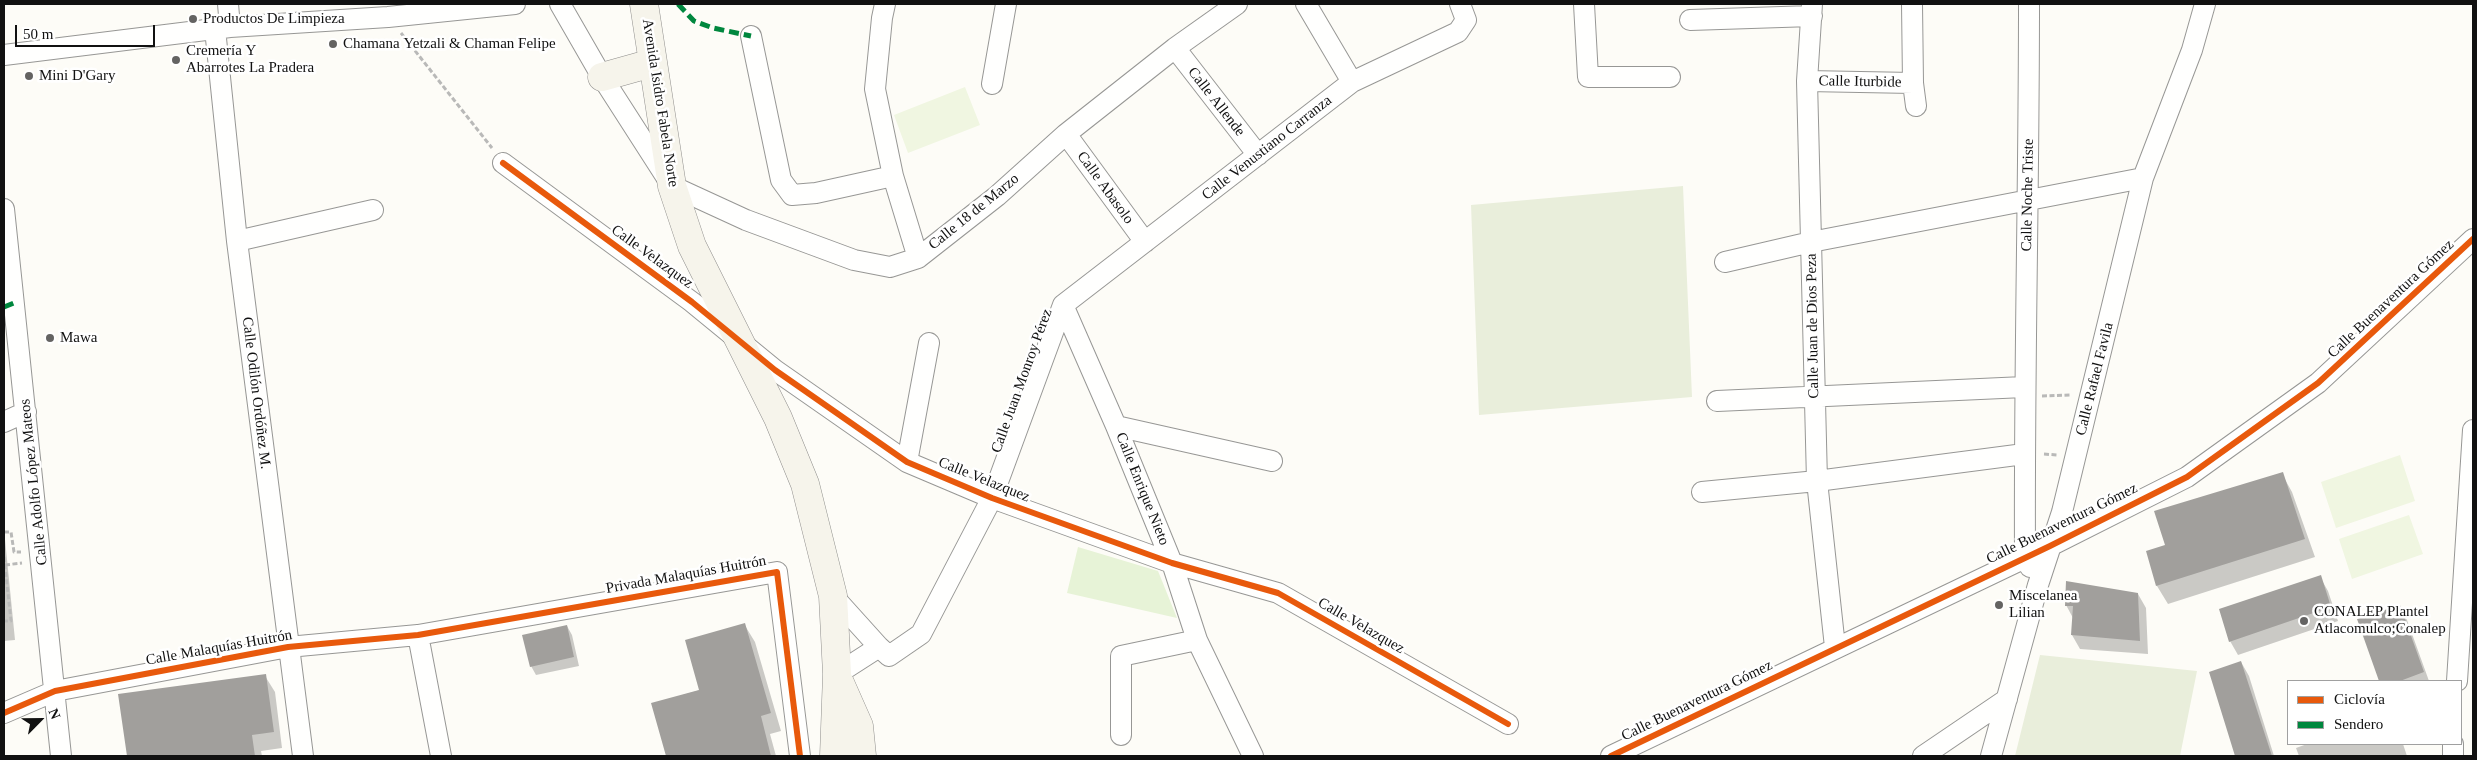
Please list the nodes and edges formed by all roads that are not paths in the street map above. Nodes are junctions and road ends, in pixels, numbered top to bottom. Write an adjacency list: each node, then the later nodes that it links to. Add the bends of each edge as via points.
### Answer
1 (228, 4): 17 (street, Calle Odilón Ordóñez M.)
2 (515, 4): 14 (street)
3 (560, 4): 22 (street)
4 (644, 4): 21 (main road, Avenida Isidro Fabela Norte)
5 (885, 4): 32 (street, via 875,89)
6 (1006, 4): 27 (street)
7 (1237, 4): 19 (street, Calle 18 de Marzo)
8 (1306, 4): 25 (street)
9 (1460, 4): 25 (street, Calle Venustiano Carranza, via 1466,20 1458,32)
10 (1584, 4): 23 (street, via 1588,77)
11 (1912, 4): 26 (street, Calle Iturbide)
12 (2029, 4): 35 (street, Calle Noche Triste)
13 (2205, 4): 33 (street, Calle Rafael Favila, via 2192,50)
14 (382, 10): 17 (street)
15 (1812, 10): 16 (street); 24 (street, Calle Juan de Dios Peza)
16 (1690, 20)
17 (222, 28): 20 (street); 39 (street, Calle Odilón Ordóñez M.)
18 (751, 36): 32 (street, via 781,180 792,195)
19 (1175, 48): 29 (street, Calle 18 de Marzo); 30 (street, Calle Allende)
20 (4, 56)
21 (652, 62): 22 (main road); 34 (main road, Avenida Isidro Fabela Norte)
22 (602, 77): 34 (street)
23 (1670, 77)
24 (1807, 81): 26 (street, Calle Iturbide); 41 (street, Calle Juan de Dios Peza)
25 (1352, 82): 30 (street, Calle Venustiano Carranza)
26 (1913, 83): 28 (street, Calle Iturbide)
27 (992, 84)
28 (1916, 106)
29 (1066, 134): 40 (street, Calle Abasolo); 42 (street, Calle 18 de Marzo, via 997,196)
30 (1258, 155): 40 (street, Calle Venustiano Carranza)
31 (503, 163): 46 (street, Calle Velazquez)
32 (893, 176): 42 (street)
33 (2144, 178): 35 (street); 61 (street, Calle Rafael Favila, via 2062,512)
34 (672, 186): 42 (street, Calle 18 de Marzo, via 746,220 854,260 890,267); 46 (main road, Avenida Isidro Fabela Norte, via 692,246)
35 (2029, 201): 41 (street); 48 (street, Calle Noche Triste)
36 (4, 209): 44 (street, Calle Adolfo López Mateos)
37 (373, 210): 39 (street)
38 (2473, 239): 61 (street, Calle Buenaventura Gómez, via 2318,383 2187,477)
39 (237, 240): 68 (street, Calle Odilón Ordóñez M.)
40 (1145, 242): 45 (street, Calle Venustiano Carranza)
41 (1811, 242): 43 (street); 49 (street, Calle Juan de Dios Peza)
42 (918, 258)
43 (1725, 262)
44 (9, 305): 51 (street, Calle Adolfo López Mateos)
45 (1063, 305): 53 (street, Calle Enrique Nieto); 60 (street, Calle Juan Monroy Pérez)
46 (738, 339): 57 (street, Calle Velazquez, via 775,370); 65 (main road, Avenida Isidro Fabela Norte, via 778,418 805,484)
47 (929, 343): 57 (street)
48 (2024, 392): 49 (street); 55 (street, Calle Noche Triste)
49 (1814, 397): 50 (street); 58 (street, Calle Juan de Dios Peza)
50 (1717, 401)
51 (26, 412): 52 (street); 73 (street, Calle Adolfo López Mateos)
52 (4, 422)
53 (1116, 426): 56 (street); 63 (street, Calle Enrique Nieto)
54 (2473, 430): 72 (street)
55 (2024, 454): 58 (street); 62 (street, Calle Noche Triste)
56 (1272, 461)
57 (907, 462): 60 (street, Calle Velazquez)
58 (1816, 481): 59 (street); 70 (street, Calle Juan de Dios Peza)
59 (1702, 492)
60 (992, 498): 63 (street, Calle Velazquez); 69 (street, Calle Juan Monroy Pérez, via 921,634 890,656)
61 (2050, 546): 62 (street, Calle Buenaventura Gómez); 64 (street, Calle Rafael Favila)
62 (2025, 556): 64 (street, Calle Noche Triste); 70 (street, Calle Buenaventura Gómez)
63 (1172, 563): 67 (street, Calle Enrique Nieto); 76 (street, Calle Velazquez, via 1278,593)
64 (2038, 585): 74 (street, Calle Rafael Favila)
65 (833, 596): 69 (street); 71 (main road, Avenida Isidro Fabela Norte)
66 (418, 636): 68 (street, Calle Malaquías Huitrón); 80 (street); 81 (street, Privada Malaquías Huitrón, via 777,572)
67 (1197, 640): 77 (street, via 1121,656); 84 (street, Calle Enrique Nieto)
68 (288, 647): 73 (street, Calle Malaquías Huitrón); 79 (street, Calle Odilón Ordóñez M.)
69 (879, 647): 71 (street)
70 (1835, 647): 85 (street, Calle Buenaventura Gómez)
71 (837, 674): 82 (main road); 83 (main road, via 858,726)
72 (2457, 680)
73 (55, 691): 75 (street, Calle Malaquías Huitrón); 78 (street, Calle Adolfo López Mateos)
74 (2007, 699): 86 (street); 87 (street, Calle Rafael Favila)
75 (4, 713)
76 (1508, 724)
77 (1121, 735)
78 (61, 756)
79 (303, 756)
80 (441, 756)
81 (800, 756)
82 (834, 756)
83 (862, 756)
84 (1253, 756)
85 (1611, 756)
86 (1923, 756)
87 (1991, 756)

